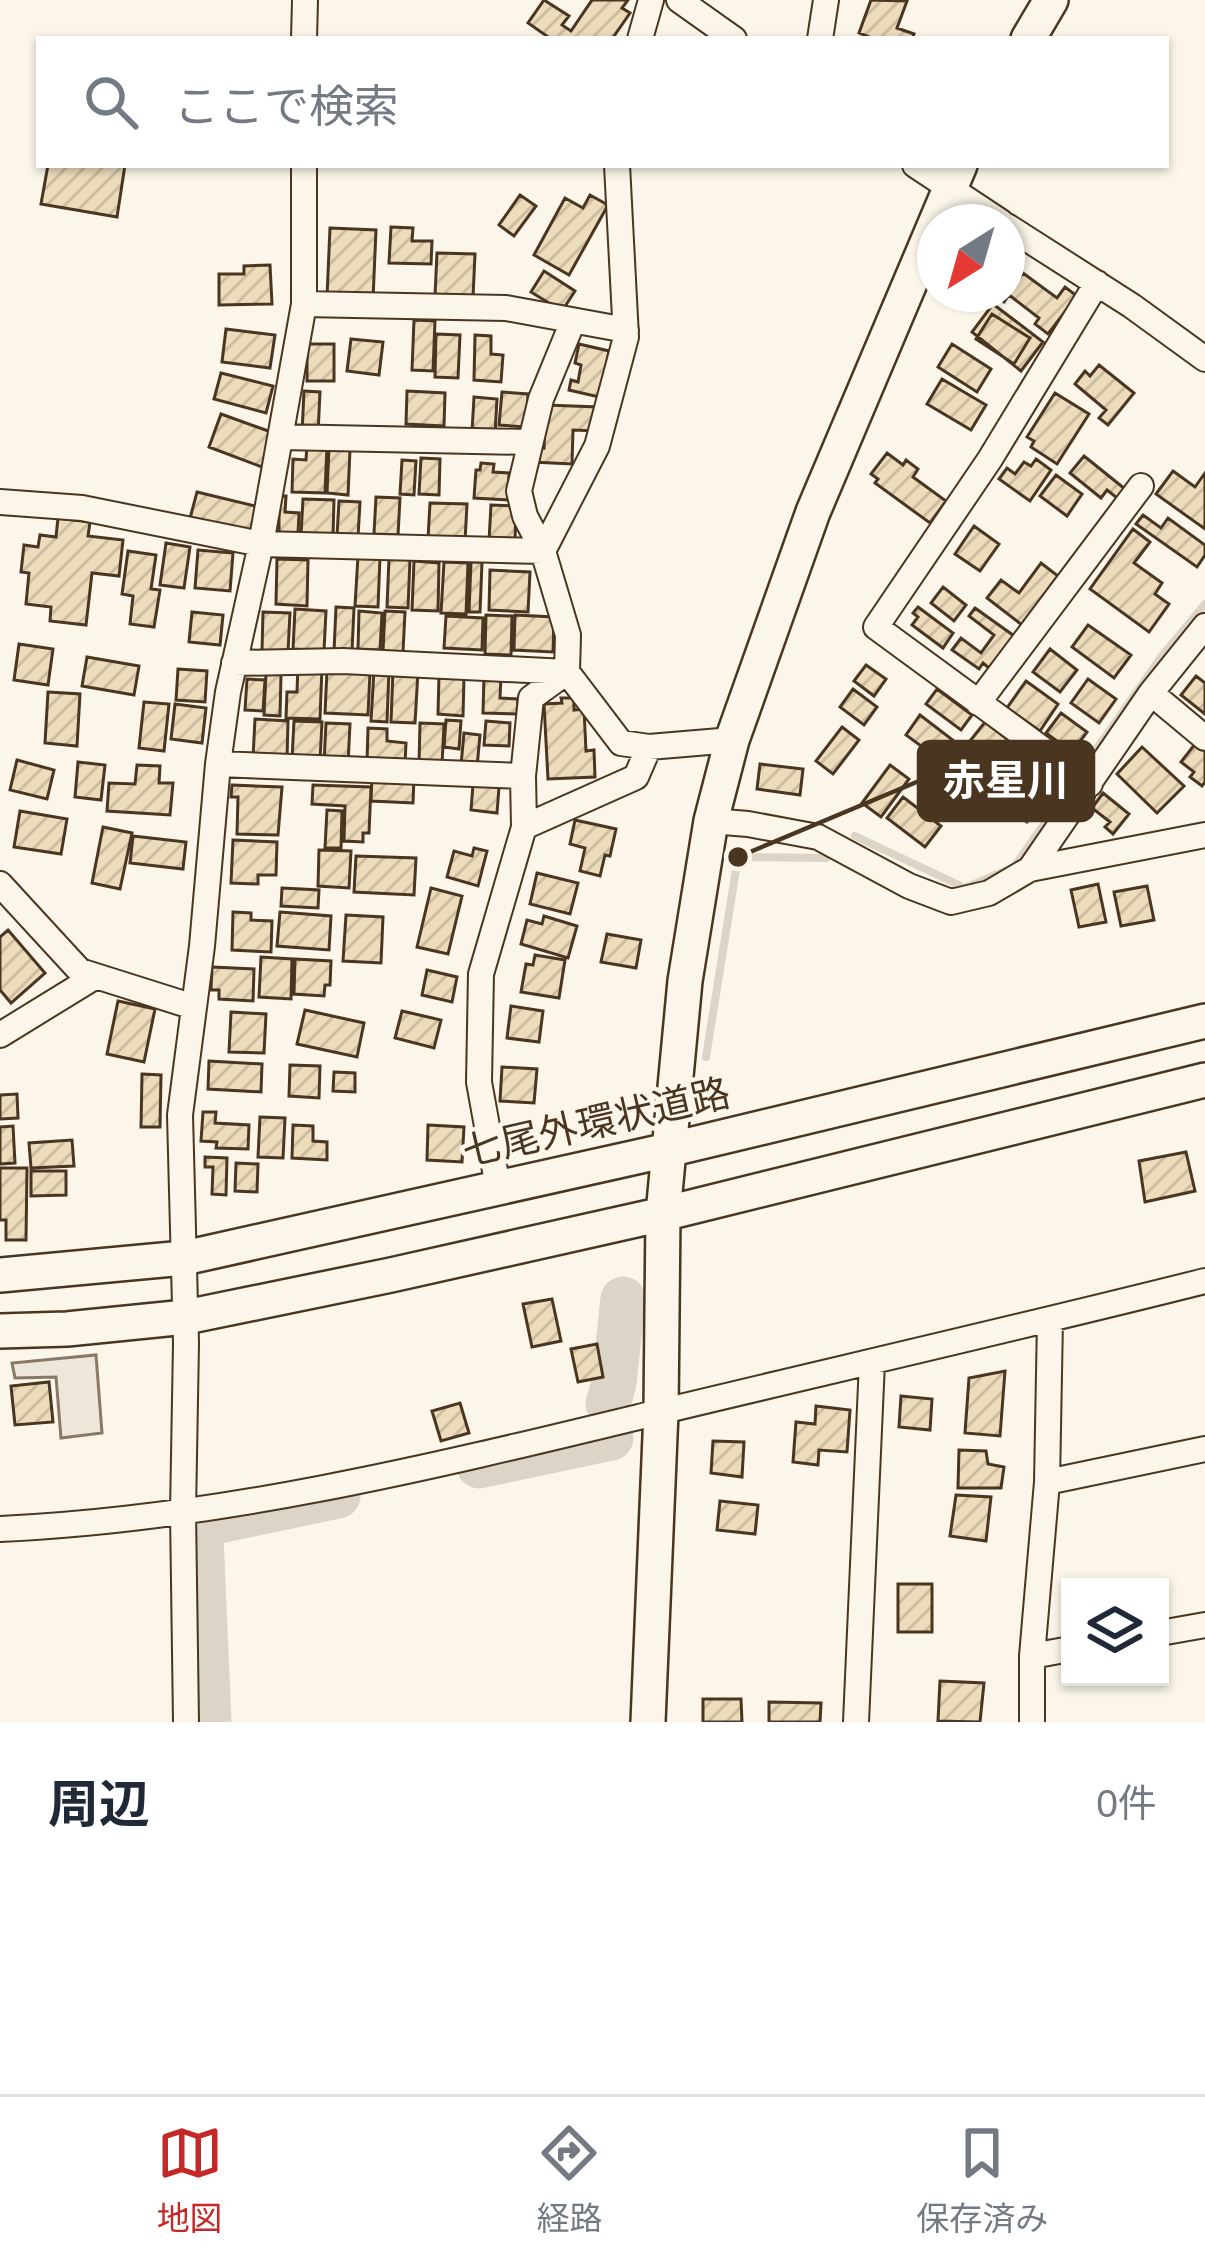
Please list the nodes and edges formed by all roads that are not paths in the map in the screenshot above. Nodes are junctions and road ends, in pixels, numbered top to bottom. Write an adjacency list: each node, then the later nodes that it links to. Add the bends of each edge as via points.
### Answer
1 (304, 0): 6 (street)
2 (651, 0): 7 (street)
3 (680, 0): 8 (street)
4 (826, 0): 9 (street)
5 (1052, 0): 10 (street)
6 (304, 36)
7 (641, 36)
8 (730, 36)
9 (820, 36)
10 (1030, 36)
11 (304, 168): 17 (street)
12 (617, 168): 19 (street)
13 (954, 176): 14 (street); 33 (street, via 813,512)
14 (983, 204)
15 (1025, 237): 16 (street)
16 (1097, 283): 20 (street); 31 (street, via 876,628)
17 (304, 304): 18 (street, via 506,308); 21 (street)
18 (572, 321): 19 (street); 22 (street)
19 (626, 330): 26 (street, via 597,446)
20 (1205, 358)
21 (281, 437): 22 (street); 25 (street)
22 (528, 442): 26 (street, via 519,491)
23 (1141, 486): 31 (street)
24 (0, 502): 25 (street, via 82,508)
25 (261, 544): 26 (street); 28 (street)
26 (543, 551): 29 (street, via 568,635)
27 (1205, 626): 30 (street)
28 (234, 663): 29 (street); 35 (street)
29 (567, 672): 34 (street, via 621,743); 36 (street, via 531,698)
30 (1151, 693): 32 (street); 37 (street)
31 (978, 703): 37 (street)
32 (1205, 738)
33 (732, 740): 34 (street); 38 (street)
34 (649, 747): 39 (street, via 636,777)
35 (218, 764): 36 (street); 44 (street)
36 (523, 776): 39 (street)
37 (1090, 784): 41 (street)
38 (711, 821): 41 (street, via 818,837 952,902 989,893); 48 (street)
39 (524, 827): 49 (street, via 481,974 478,1082)
40 (1205, 835): 41 (street)
41 (1030, 868)
42 (0, 884): 43 (street, via 80,971)
43 (96, 976): 44 (street); 46 (street)
44 (194, 1006): 51 (street, via 180,1115)
45 (1205, 1021): 48 (street, 七尾外環状道路)
46 (0, 1035)
47 (1205, 1080): 50 (street)
48 (668, 1150): 49 (street, 七尾外環状道路); 50 (street)
49 (498, 1186): 51 (street, 七尾外環状道路)
50 (663, 1214): 54 (street); 58 (street)
51 (184, 1258): 52 (street, 七尾外環状道路); 54 (street)
52 (0, 1275)
53 (1205, 1281): 55 (street)
54 (186, 1317): 56 (street); 61 (street)
55 (1050, 1320): 57 (street); 60 (street)
56 (0, 1331)
57 (872, 1362): 58 (street); 69 (street)
58 (661, 1412): 61 (street, via 429,1467); 68 (street)
59 (1205, 1450): 60 (street)
60 (1047, 1482): 66 (street)
61 (183, 1512): 62 (street); 67 (street)
62 (0, 1529)
63 (1205, 1625): 64 (street)
64 (1169, 1631)
65 (1061, 1651): 66 (street)
66 (1032, 1656): 70 (street)
67 (186, 1722)
68 (648, 1722)
69 (856, 1722)
70 (1032, 1722)

